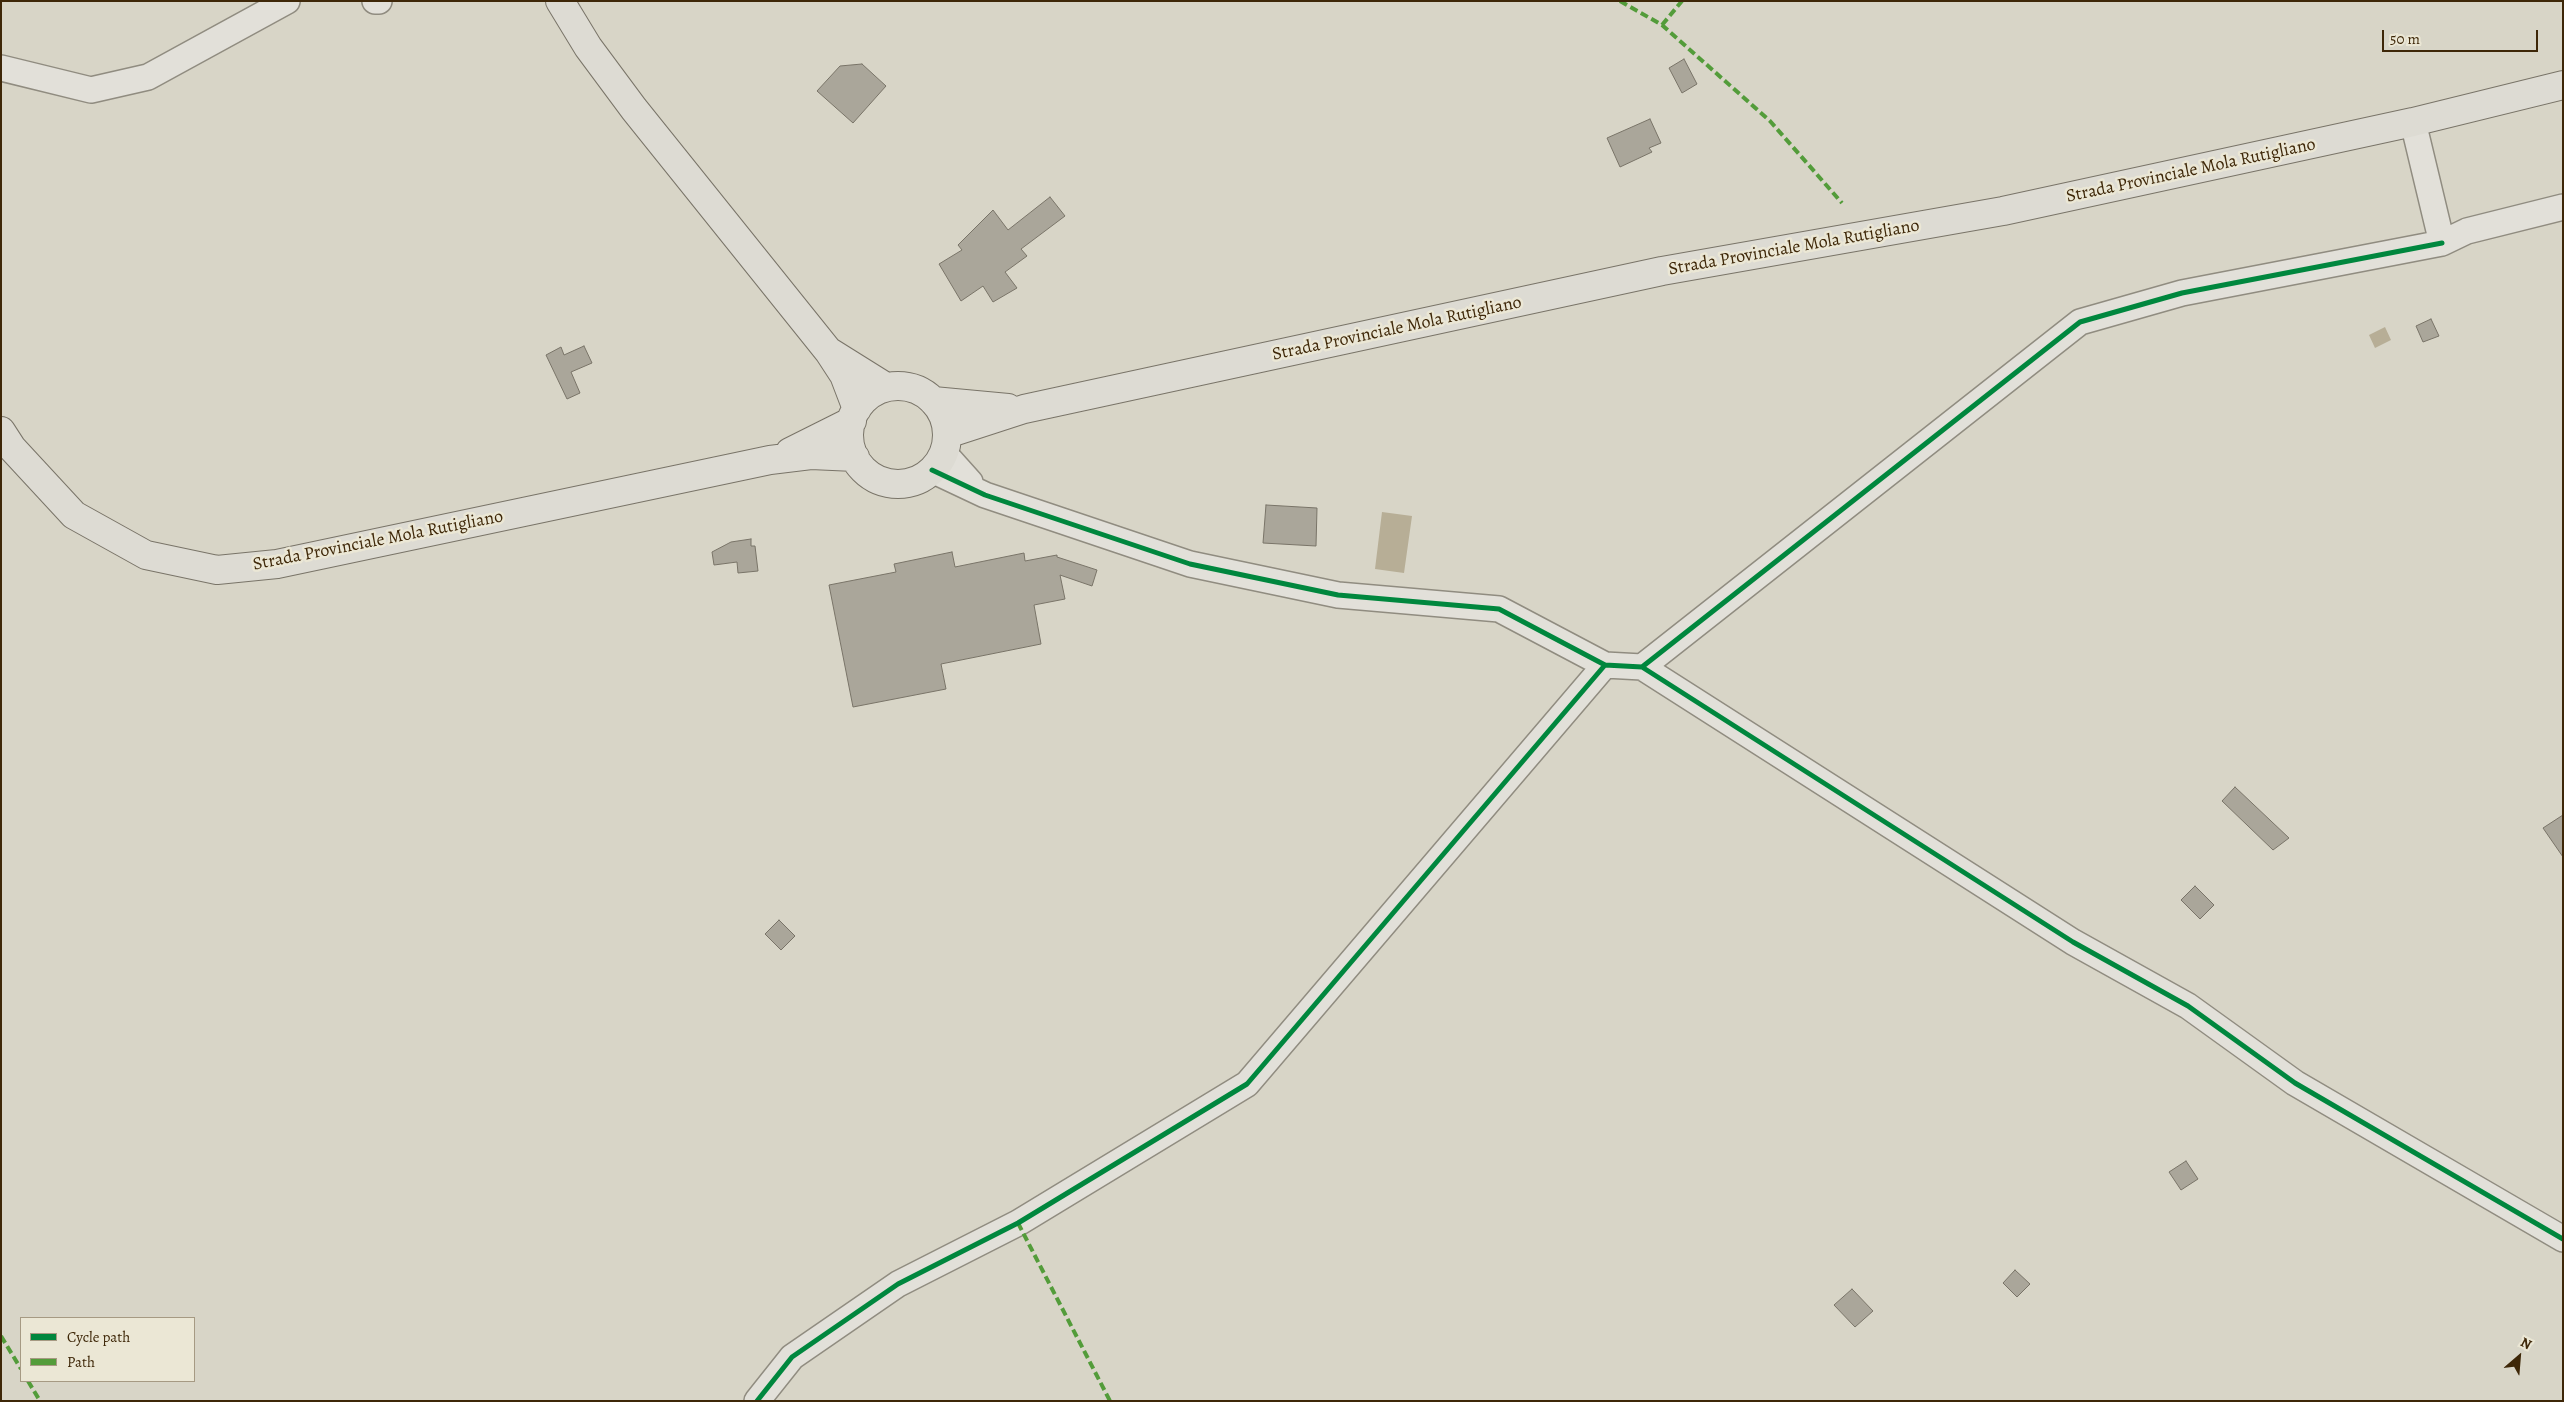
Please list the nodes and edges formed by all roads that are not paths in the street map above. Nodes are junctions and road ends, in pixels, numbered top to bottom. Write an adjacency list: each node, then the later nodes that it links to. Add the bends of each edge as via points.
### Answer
1 (287, 1): 3 (street, via 148,77 91,90)
2 (560, 1): 8 (main road, via 588,47 634,109)
3 (1, 68)
4 (2563, 85): 5 (main road, Strada Provinciale Mola Rutigliano)
5 (2413, 122): 7 (street); 11 (main road, Strada Provinciale Mola Rutigliano, via 2003,211 1662,271)
6 (2563, 207): 7 (street, via 2467,231)
7 (2442, 243): 18 (street, via 2182,293 2080,322)
8 (829, 352): 9 (main road); 12 (main road, via 844,376)
9 (886, 387): 10 (main road, via 918,390); 12 (main road, via 872,394)
10 (934, 401): 11 (main road, Strada Provinciale Mola Rutigliano); 14 (main road, via 941,411)
11 (1024, 409): 14 (main road, Strada Provinciale Mola Rutigliano)
12 (854, 415): 15 (main road, via 849,434); 16 (main road, Strada Provinciale Mola Rutigliano)
13 (1, 430): 16 (main road, Strada Provinciale Mola Rutigliano, via 12,448 74,515 146,555 217,570 277,564)
14 (941, 452): 15 (main road, via 919,480 903,484 871,476); 17 (street, via 985,495 1190,564 1338,595 1499,609)
15 (854, 457): 16 (main road, Strada Provinciale Mola Rutigliano, via 811,455)
16 (770, 460)
17 (1605, 665): 18 (street); 20 (street, via 1247,1084 1018,1222 898,1284 792,1356)
18 (1642, 667): 19 (street, via 2073,942 2188,1006 2295,1084)
19 (2563, 1239)
20 (757, 1401)

